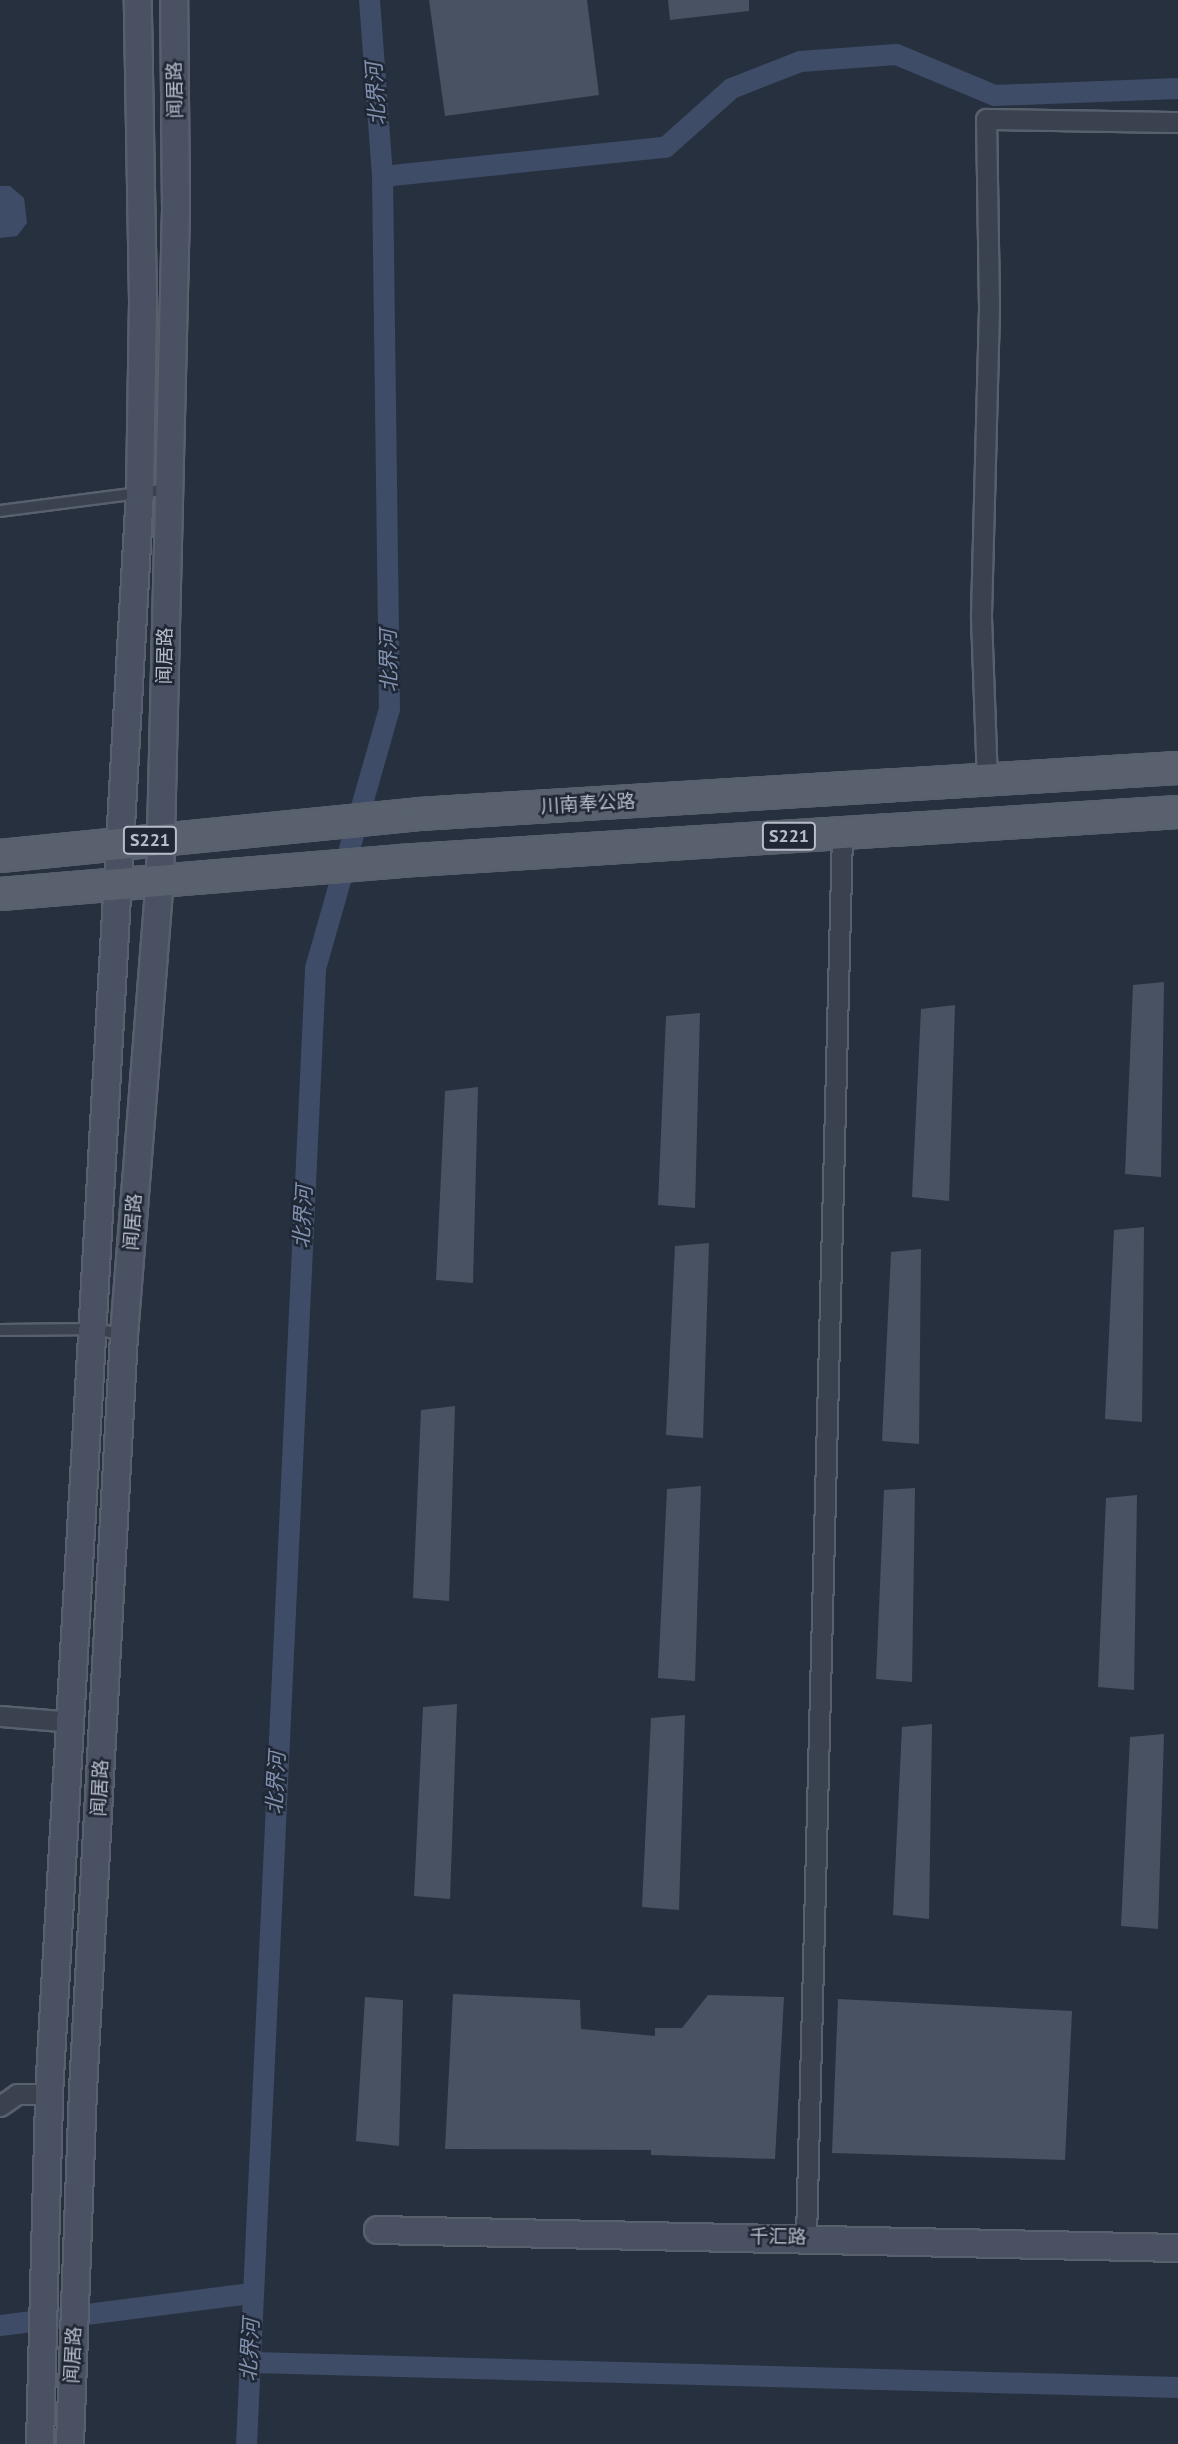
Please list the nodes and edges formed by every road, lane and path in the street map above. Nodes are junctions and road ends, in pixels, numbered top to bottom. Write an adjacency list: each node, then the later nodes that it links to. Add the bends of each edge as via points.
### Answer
1 (138, 0): 5 (main road, via 143,301)
2 (174, 0): 4 (main road, 闻居路, via 176,210)
3 (1178, 122): 8 (street, via 986,120 989,306 981,614)
4 (169, 489): 5 (lane); 11 (main road, 闻居路)
5 (140, 493): 6 (lane); 12 (main road)
6 (0, 511)
7 (1178, 768): 8 (main road, 川南奉公路 / S221)
8 (987, 781): 11 (main road, 川南奉公路 / S221, via 419,814)
9 (1178, 812): 10 (main road, S221)
10 (842, 833): 14 (main road, S221); 25 (street)
11 (160, 839): 12 (main road, 川南奉公路 / S221); 14 (main road, 闻居路)
12 (120, 843): 13 (main road, 川南奉公路 / S221); 15 (main road)
13 (0, 856)
14 (160, 878): 15 (main road, S221); 19 (main road, 闻居路)
15 (115, 883): 16 (main road, S221); 17 (main road, via 100,1140)
16 (0, 894)
17 (96, 1329): 18 (lane); 19 (lane); 21 (main road)
18 (0, 1330)
19 (124, 1335): 28 (main road, 闻居路)
20 (0, 1717): 21 (street)
21 (73, 1722): 22 (main road)
22 (49, 2094): 23 (street, via 17,2094); 27 (main road)
23 (0, 2106)
24 (378, 2230): 25 (main road, 千汇路)
25 (806, 2237): 26 (main road, 千汇路)
26 (1178, 2248)
27 (40, 2444)
28 (70, 2444)

